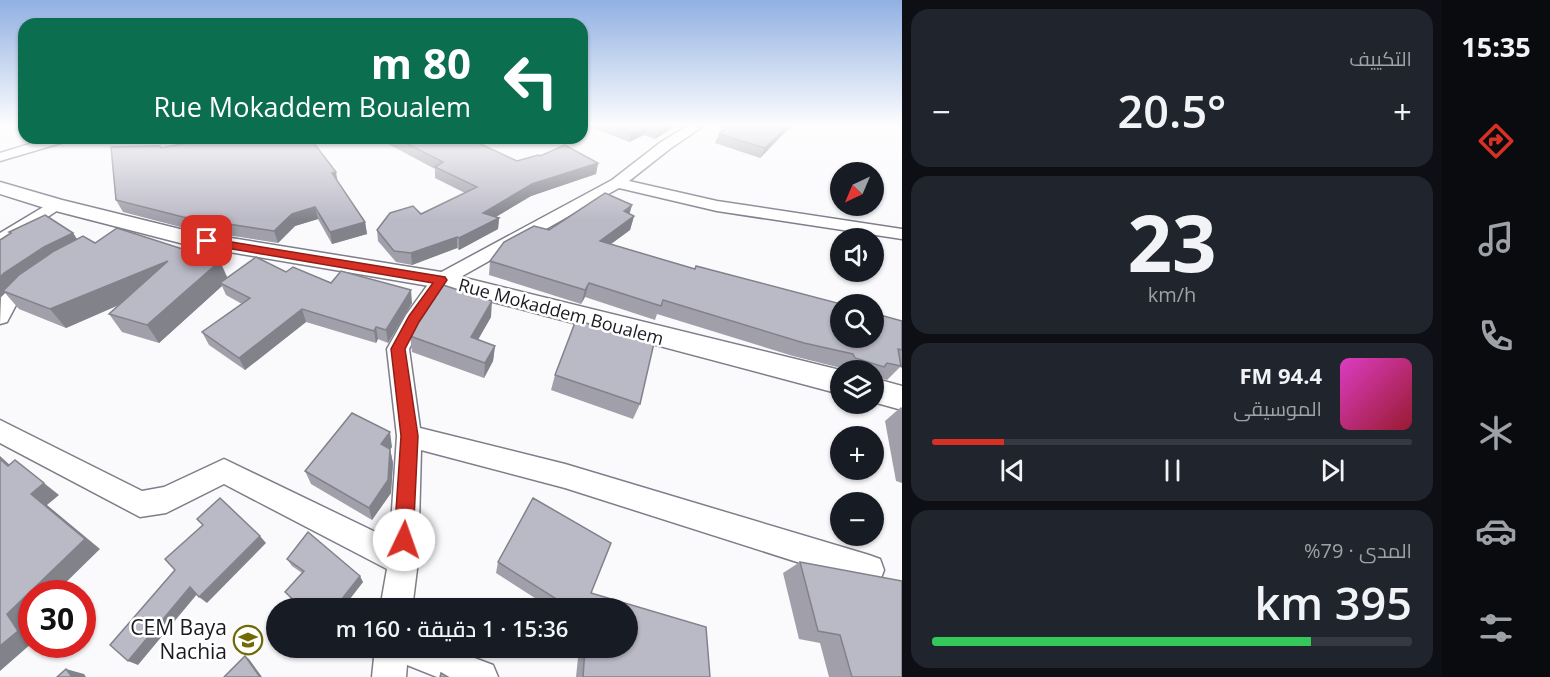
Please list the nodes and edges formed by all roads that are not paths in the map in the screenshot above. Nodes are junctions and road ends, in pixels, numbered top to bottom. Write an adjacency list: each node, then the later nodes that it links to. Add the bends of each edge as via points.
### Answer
1 (651, 157): 2 (street)
2 (617, 183): 6 (street, via 717,206); 10 (street)
3 (0, 188): 4 (street, Rue Mokaddem Boualem)
4 (55, 205): 5 (street, Rue Mokaddem Boualem); 8 (street)
5 (134, 224): 7 (street); 10 (street, Rue Mokaddem Boualem, via 188,238)
6 (902, 234)
7 (107, 239)
8 (0, 241)
9 (48, 273): 11 (street, via 8,301)
10 (441, 280): 12 (street, Rue Mokaddem Boualem); 16 (street, via 398,349)
11 (0, 317)
12 (830, 379)
13 (884, 393): 14 (street)
14 (902, 398)
15 (0, 431): 17 (street, via 140,504 166,500 224,471)
16 (410, 436): 17 (street); 18 (street, via 565,476)
17 (403, 561): 19 (street)
18 (869, 570)
19 (398, 598)
20 (390, 658): 22 (street)
21 (431, 658): 23 (street)
22 (389, 677)
23 (481, 677)

